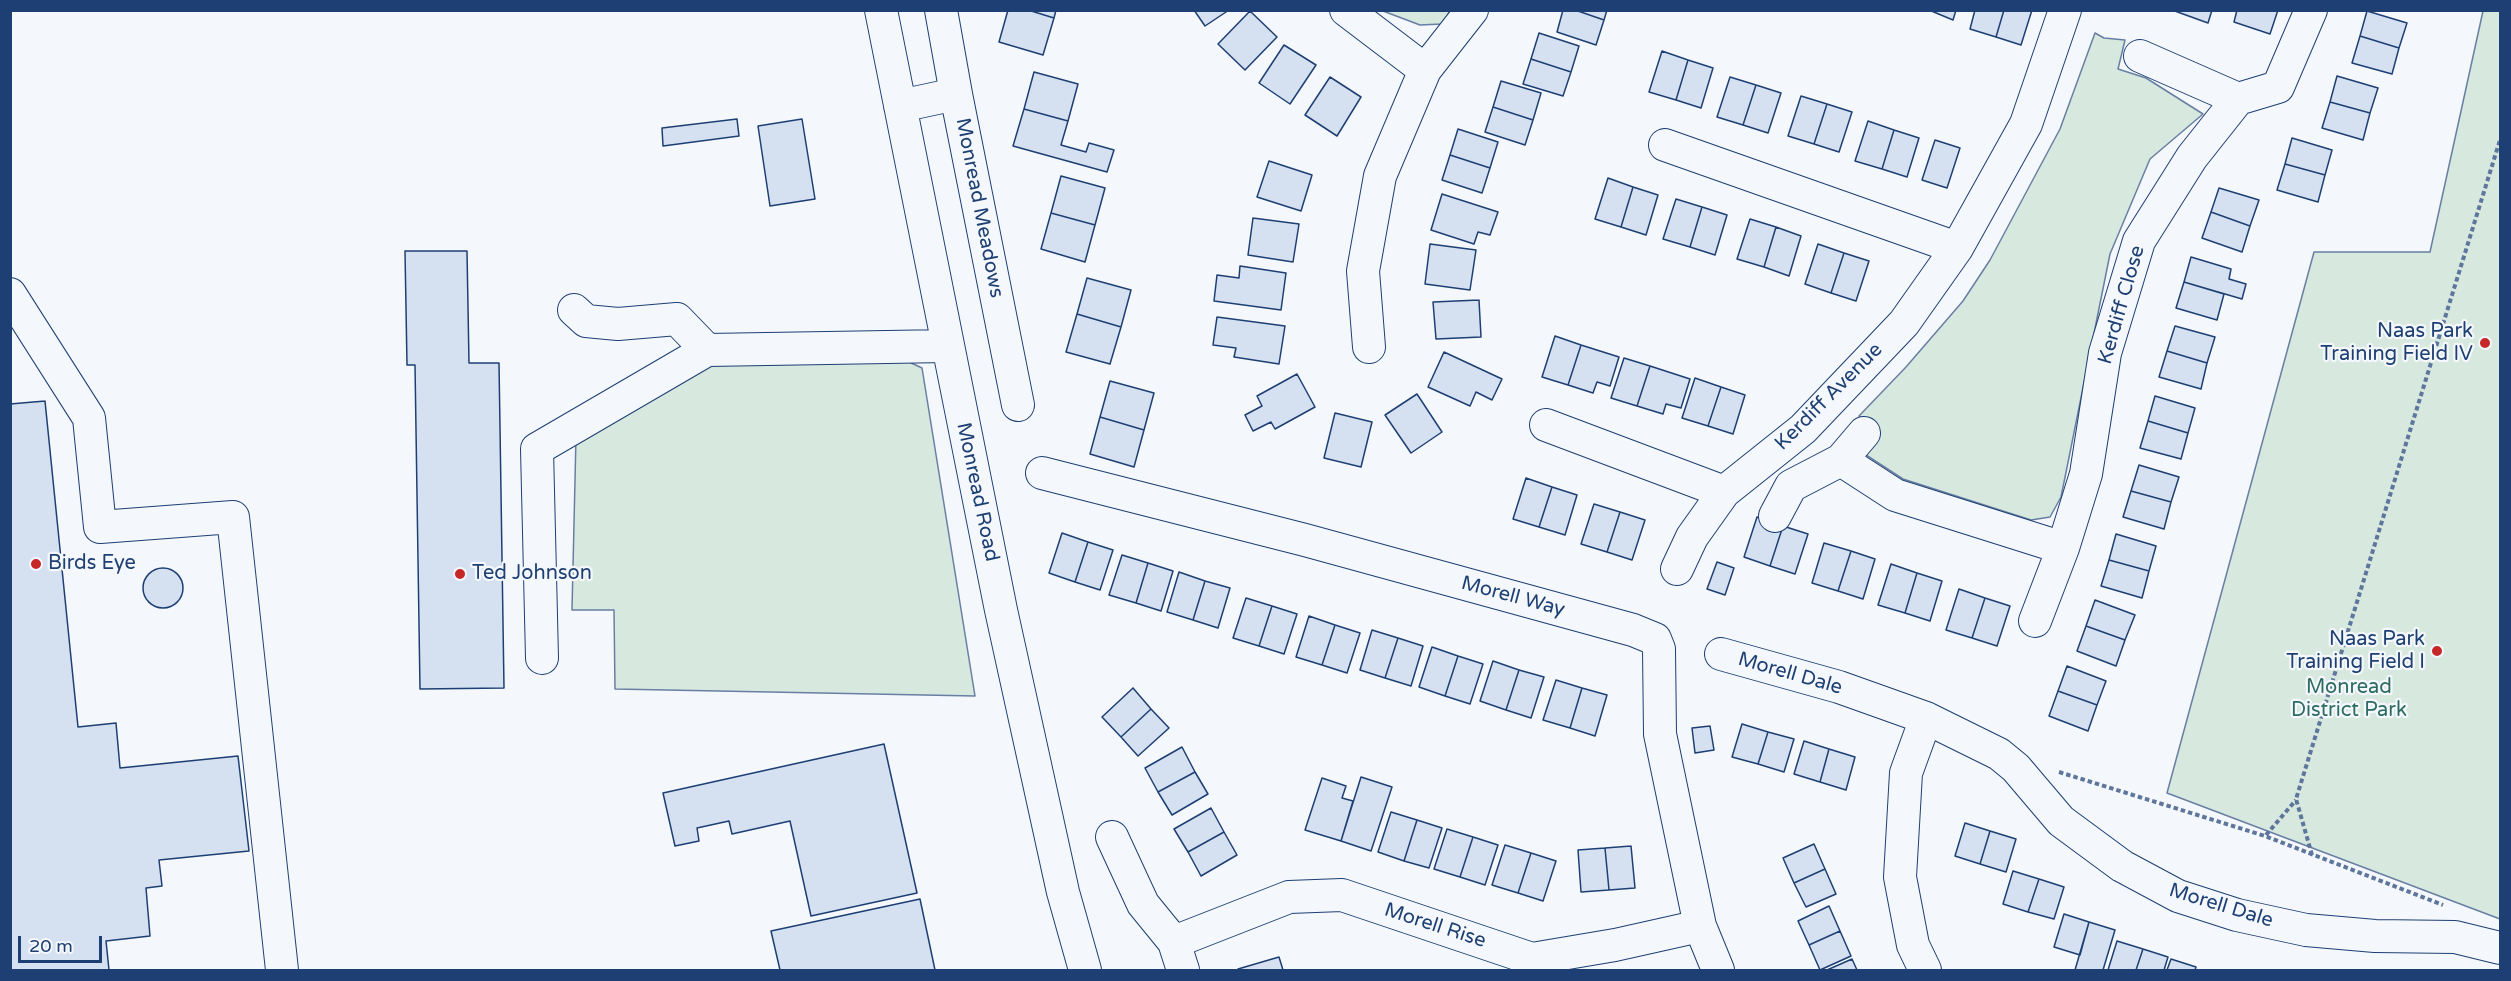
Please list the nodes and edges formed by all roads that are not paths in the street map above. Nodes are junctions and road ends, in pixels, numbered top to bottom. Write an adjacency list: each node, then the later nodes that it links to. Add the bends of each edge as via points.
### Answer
1 (881, 10): 11 (street, Monread Road)
2 (941, 10): 9 (street, Monread Meadows)
3 (1346, 10): 8 (street)
4 (1472, 10): 8 (street)
5 (2064, 10): 13 (street, Kerdiff Avenue, via 2026,124)
6 (2311, 10): 10 (street, via 2278,87)
7 (2140, 57): 10 (street)
8 (1425, 70): 17 (street, via 1380,176 1364,271)
9 (956, 94): 11 (street); 19 (street, Monread Meadows)
10 (2238, 99): 26 (street, Kerdiff Close, via 2192,157 2139,242 2105,353 2086,474)
11 (900, 106): 16 (street, Monread Road)
12 (1665, 145): 13 (street)
13 (1957, 248): 24 (street, Kerdiff Avenue, via 1904,323 1803,429)
14 (10, 294): 37 (street, via 89,418 100,527 233,517)
15 (574, 310): 18 (street, via 586,321 618,324 676,319)
16 (947, 346): 18 (street); 38 (street, Monread Road, via 1060,881)
17 (1369, 347)
18 (707, 350): 30 (street, via 537,449)
19 (1018, 405)
20 (1546, 425): 24 (street)
21 (1864, 433): 22 (street)
22 (1841, 460): 25 (street, via 1791,486); 26 (street, via 1895,495)
23 (1042, 473): 33 (street, Morell Way, via 1317,543 1655,639 1659,649 1660,734)
24 (1725, 492): 27 (street, Kerdiff Avenue, via 1692,537)
25 (1776, 516)
26 (2063, 548): 28 (street, Kerdiff Close)
27 (1677, 569)
28 (2035, 621)
29 (1721, 654): 31 (street, Morell Dale, via 1839,687)
30 (542, 658)
31 (1926, 718): 34 (street, Morell Dale, via 1999,754 2061,821 2122,866 2178,896 2237,915 2306,930 2454,937); 40 (street, via 1906,773 1900,877 1913,945)
32 (1112, 837): 35 (street, via 1143,904)
33 (1700, 926): 36 (street, Morell Rise); 39 (street, Morell Way)
34 (2500, 948)
35 (1178, 956): 36 (street, Morell Rise, via 1289,897 1342,896)
36 (1532, 965)
37 (282, 970)
38 (1085, 970)
39 (1718, 970)
40 (1925, 970)

